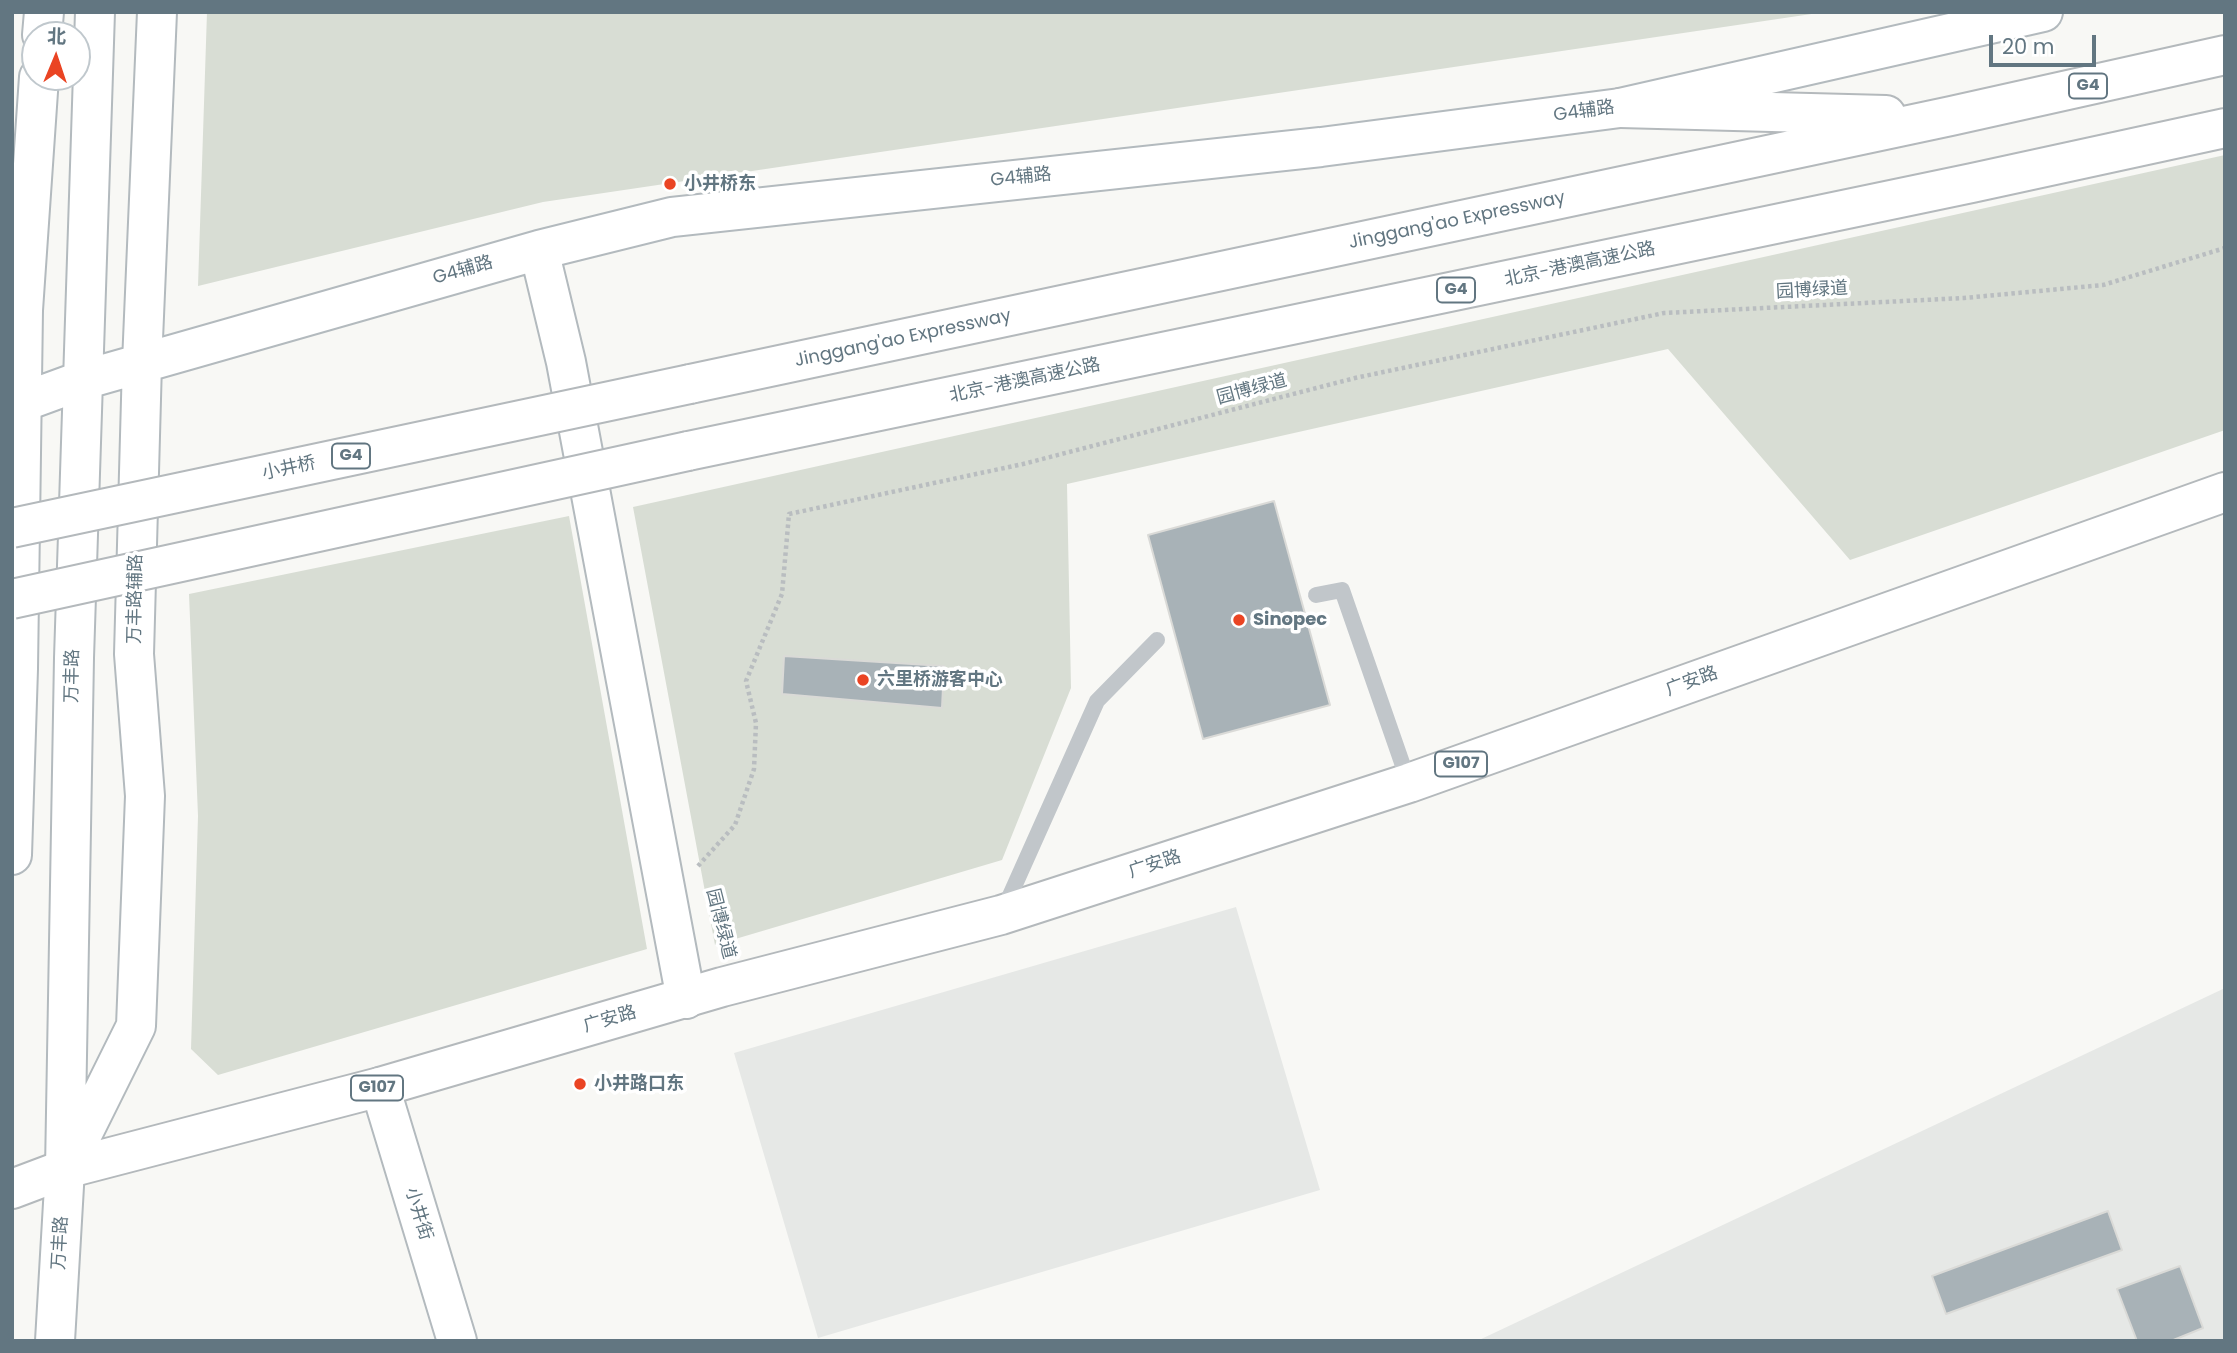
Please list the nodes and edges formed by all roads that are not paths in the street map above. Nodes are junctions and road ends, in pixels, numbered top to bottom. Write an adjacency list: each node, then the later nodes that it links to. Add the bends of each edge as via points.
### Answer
1 (95, 12): 12 (main road, 万丰路)
2 (157, 12): 11 (main road, 万丰路辅路)
3 (2043, 12): 4 (main road, G4辅路)
4 (1953, 23): 7 (main road, G4辅路)
5 (2225, 55): 8 (main road, Jinggang'ao Expressway / G4)
6 (38, 91): 14 (main road)
7 (1620, 108): 8 (main road); 10 (main road, G4辅路, via 1321,147 672,217)
8 (1951, 116): 13 (main road, Jinggang'ao Expressway / G4)
9 (2225, 128): 18 (main road, 北京-港澳高速公路 / G4, bridge, via 688,451)
10 (539, 250): 11 (main road, G4辅路); 24 (main road, via 566,362)
11 (142, 363): 12 (main road, G4辅路); 26 (main road, 万丰路辅路, via 134,654 145,796 136,1026)
12 (83, 380): 14 (main road, G4辅路); 26 (main road, 万丰路)
13 (690, 384): 16 (main road, 小井桥 / G4, bridge)
14 (17, 404): 18 (main road)
15 (2225, 492): 21 (main road, 广安路 / G107)
16 (12, 528)
17 (1316, 595): 21 (lane, via 1342,590)
18 (15, 609): 20 (main road)
19 (1157, 640): 23 (lane, via 1097,701)
20 (15, 669): 22 (main road)
21 (1409, 783): 23 (main road, 广安路 / G107)
22 (12, 855)
23 (1001, 915): 24 (main road, 广安路 / G107)
24 (686, 999): 25 (main road, 广安路 / G107)
25 (380, 1087): 26 (main road, 广安路 / G107); 29 (main road, 小井街)
26 (65, 1169): 27 (main road, G107); 28 (main road, 万丰路)
27 (12, 1189)
28 (55, 1341)
29 (457, 1341)

